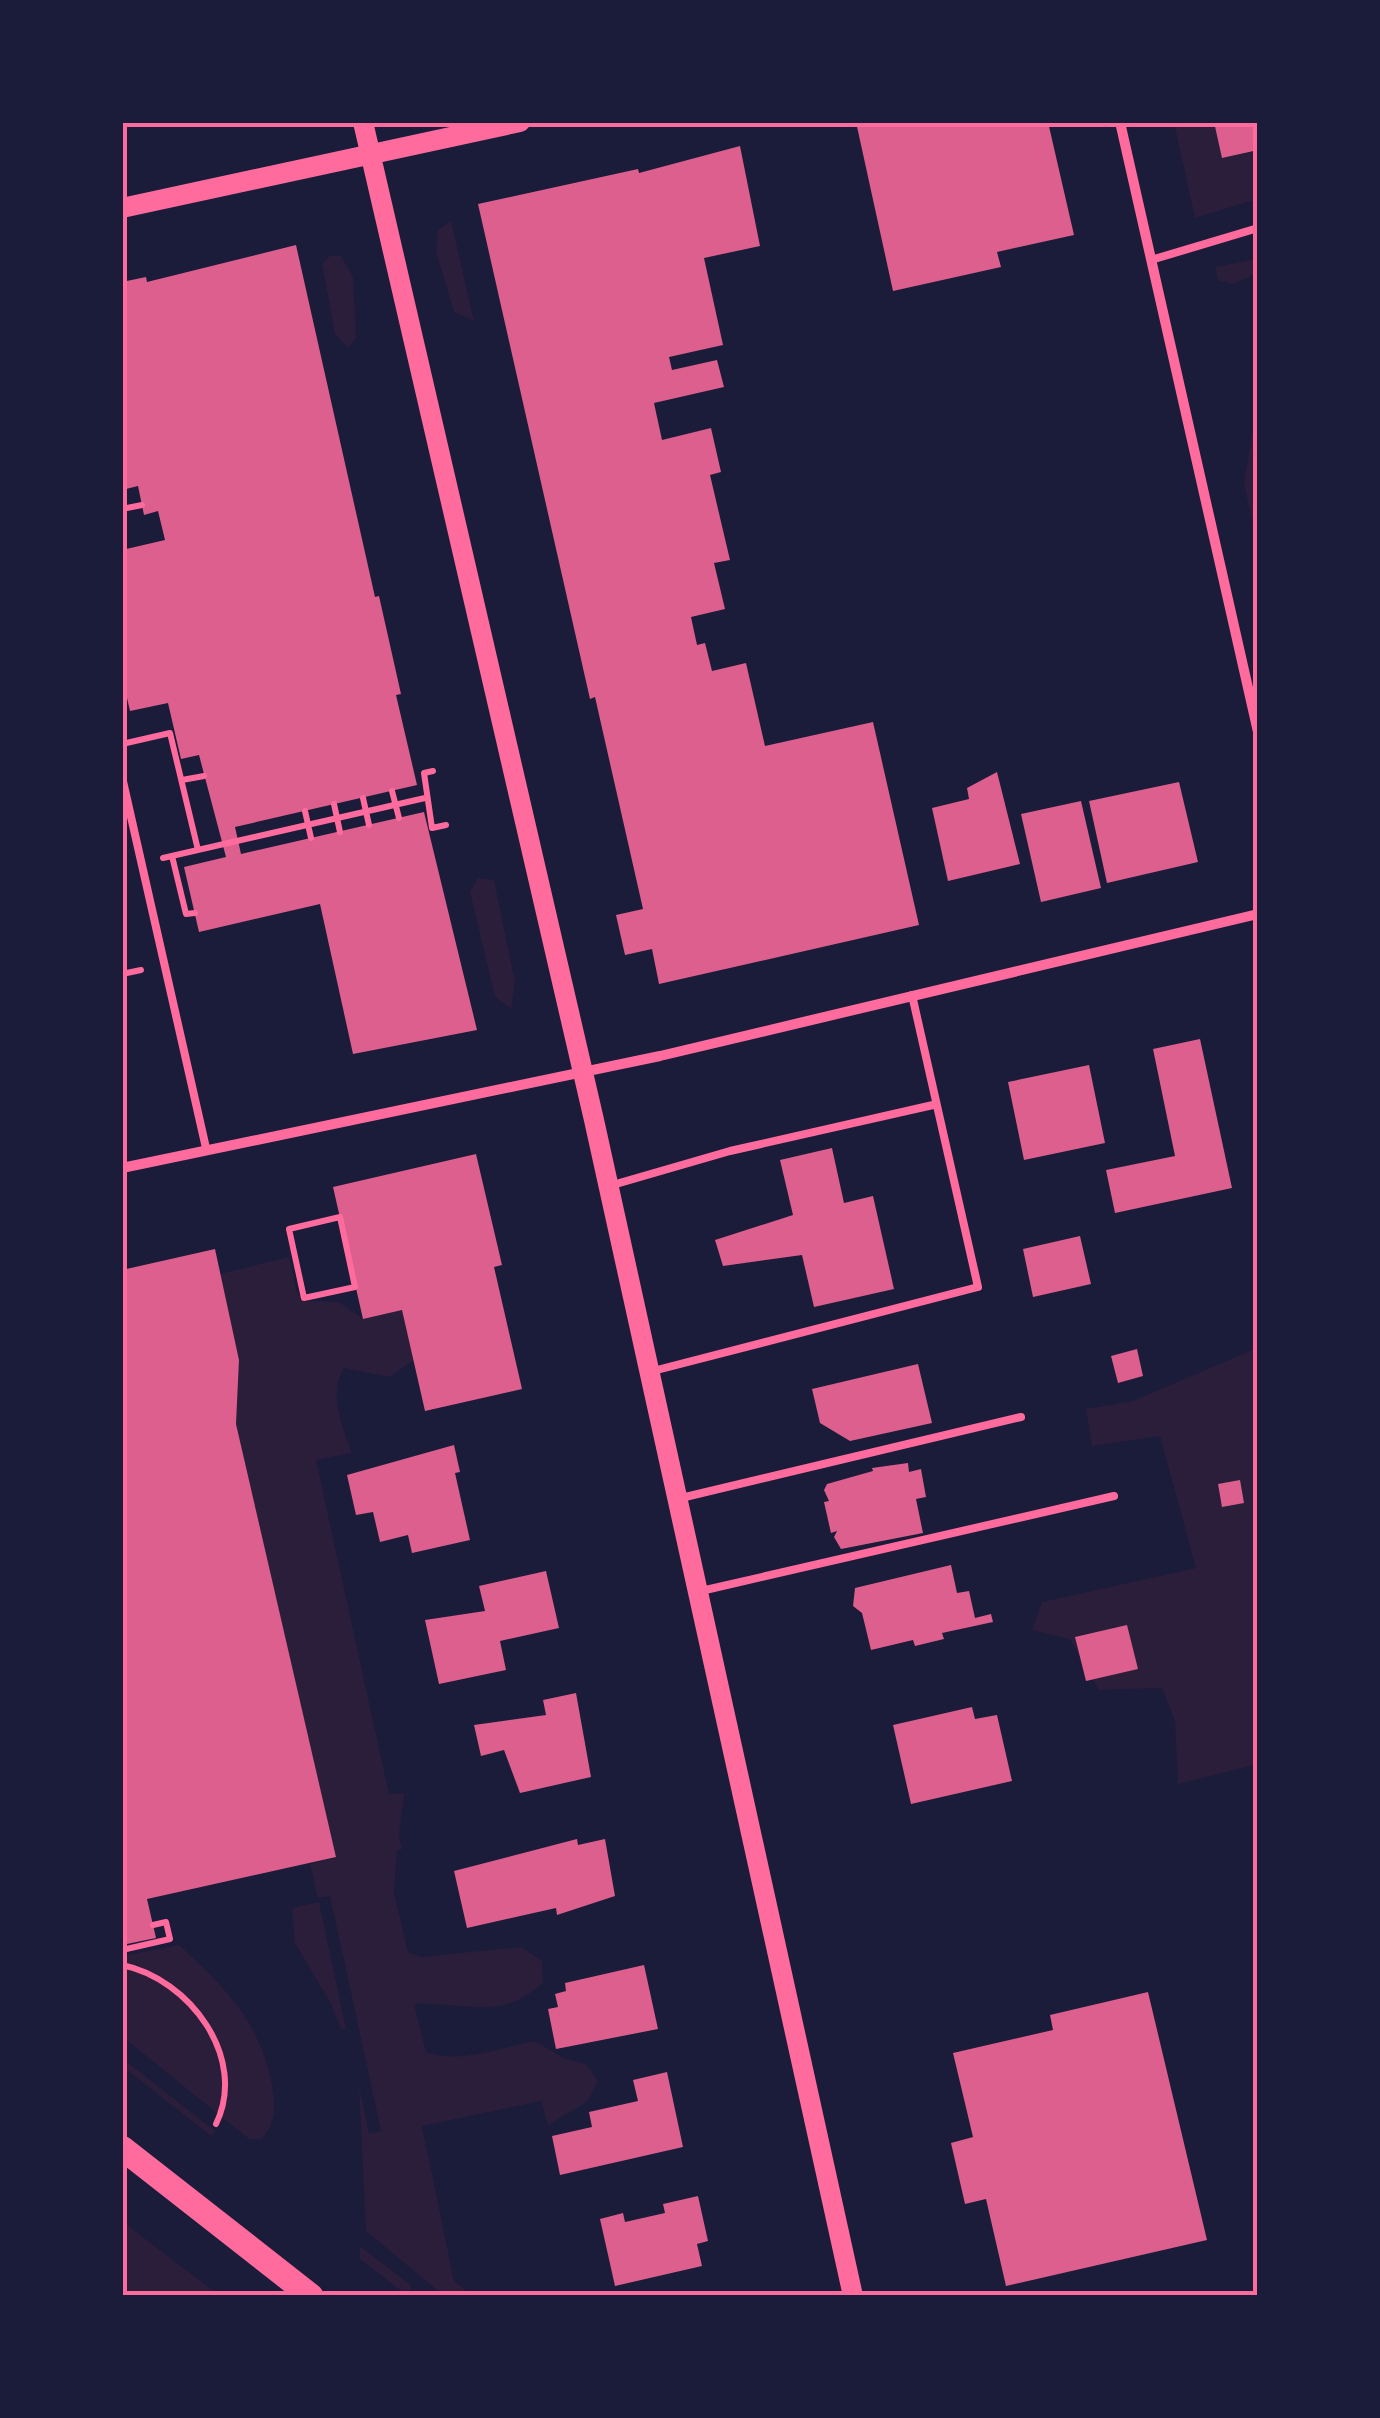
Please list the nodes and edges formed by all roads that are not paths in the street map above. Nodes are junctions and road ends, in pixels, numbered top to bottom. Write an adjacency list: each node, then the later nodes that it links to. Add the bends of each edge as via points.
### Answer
1 (363, 122): 4 (main road)
2 (520, 122): 4 (main road)
3 (1120, 122): 7 (street)
4 (371, 155): 5 (main road); 12 (main road)
5 (122, 208)
6 (1258, 228): 7 (lane)
7 (1151, 260): 8 (street)
8 (1258, 732)
9 (122, 777): 14 (lane)
10 (1258, 914): 11 (street)
11 (912, 995): 12 (street); 13 (lane)
12 (582, 1072): 14 (street); 16 (main road)
13 (933, 1105): 16 (lane); 17 (lane, via 978,1287)
14 (206, 1148): 15 (street)
15 (122, 1168)
16 (609, 1186): 17 (main road)
17 (649, 1372): 20 (main road)
18 (1021, 1417): 20 (lane)
19 (1114, 1496): 21 (lane)
20 (677, 1499): 21 (main road)
21 (697, 1592): 24 (main road)
22 (122, 2148): 23 (main road)
23 (311, 2296)
24 (853, 2296)

